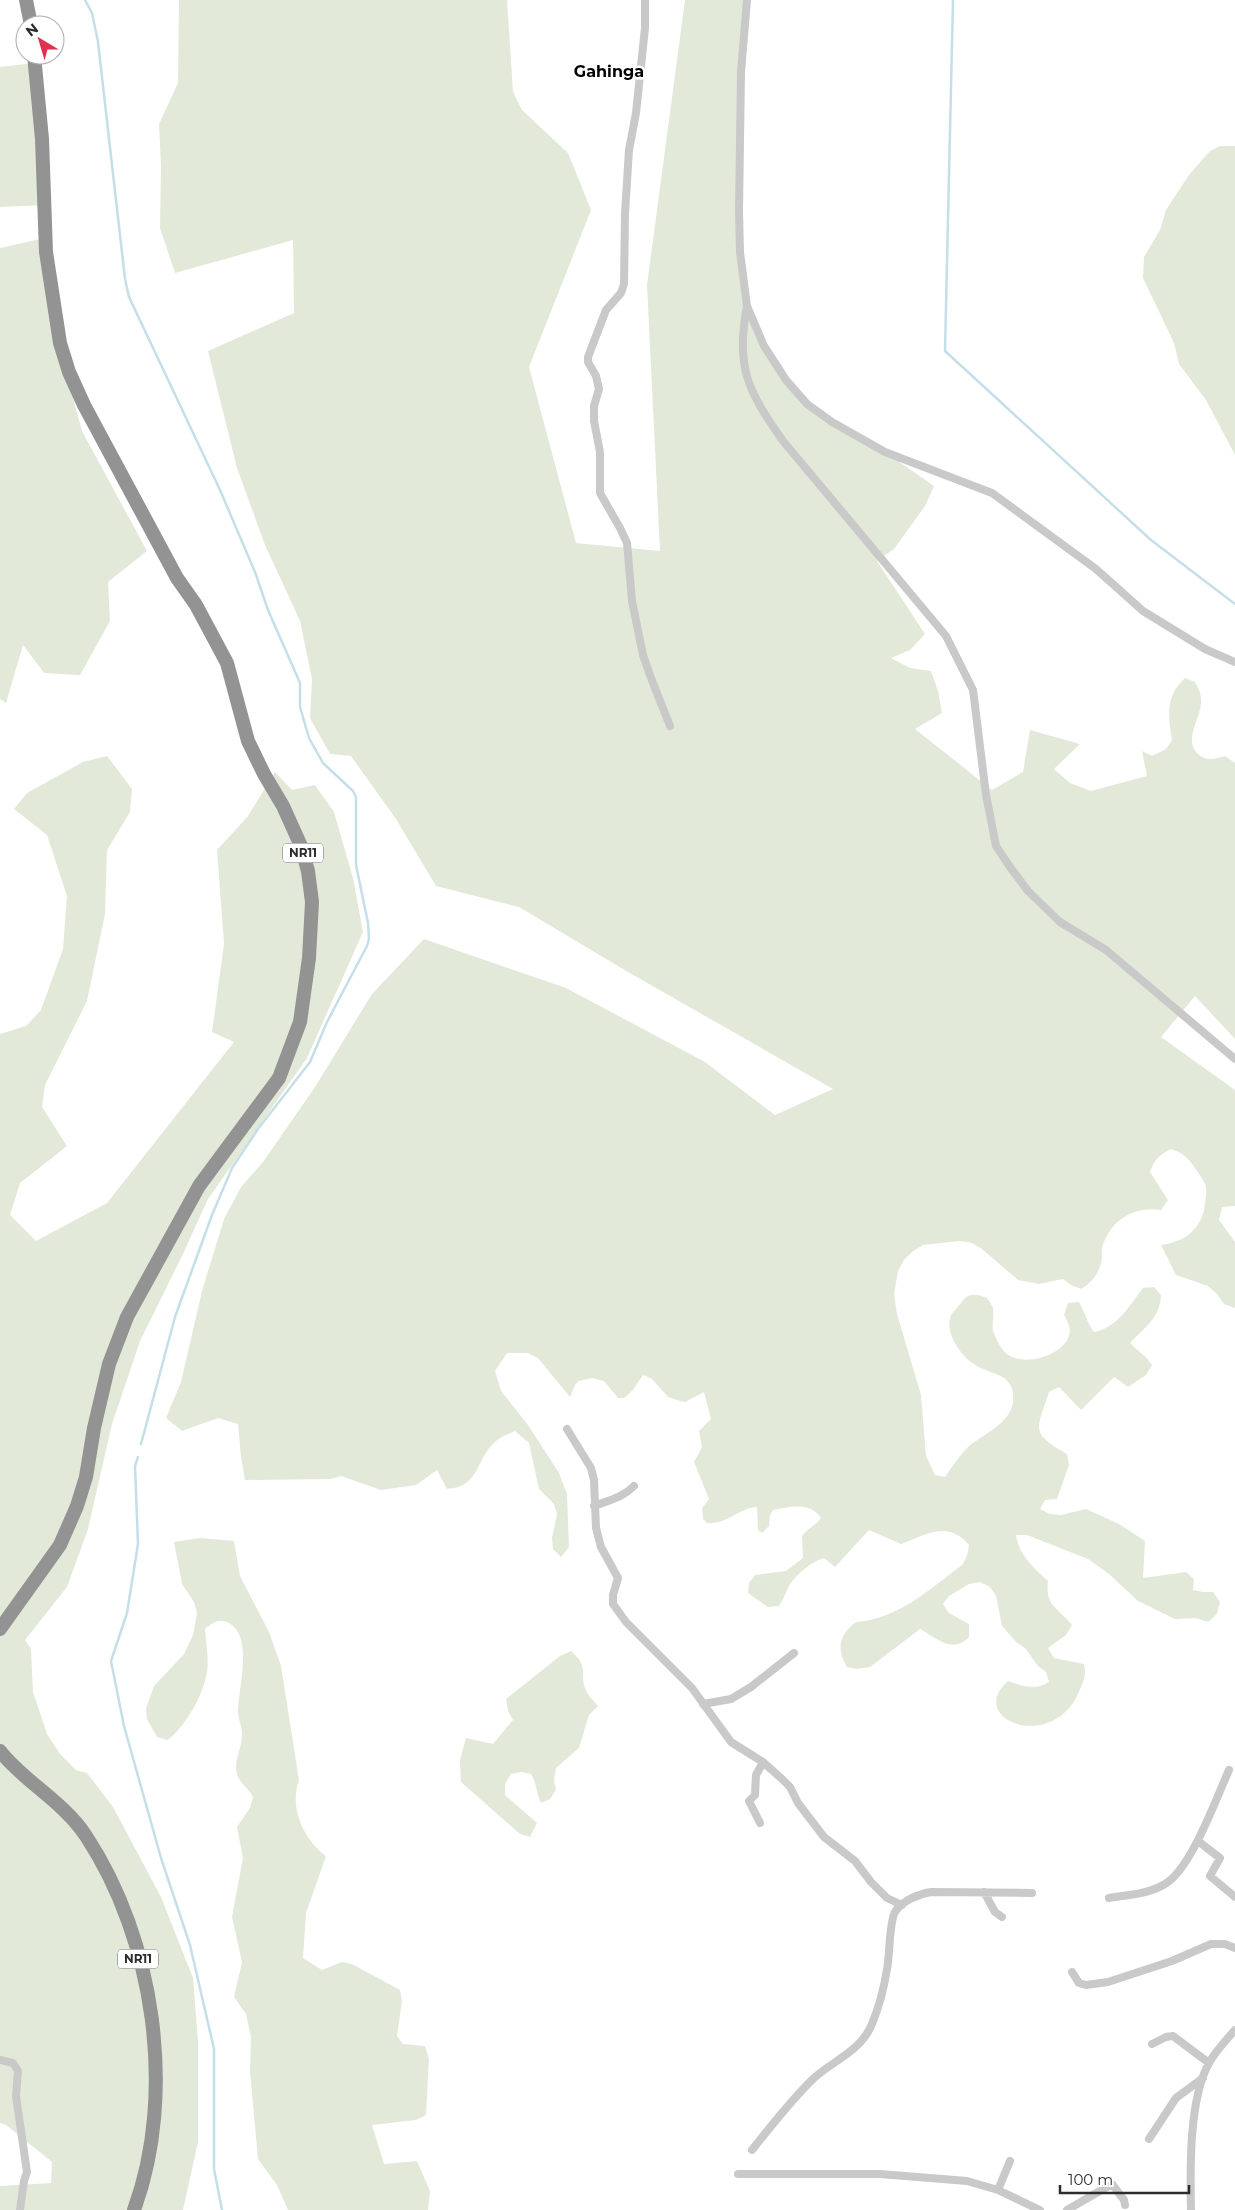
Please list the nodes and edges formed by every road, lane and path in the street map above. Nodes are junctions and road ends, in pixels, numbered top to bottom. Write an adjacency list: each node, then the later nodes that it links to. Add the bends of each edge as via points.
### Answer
1 (26, 0): 4 (highway)
2 (645, 0): 8 (street, via 645,28 625,213 624,284 621,293 606,310 588,362 599,389 594,421 600,452 600,493 627,543 632,601 644,654)
3 (747, 0): 6 (street, via 741,72 739,211)
4 (29, 15)
5 (35, 65): 13 (highway, NR11, via 42,139 46,252 60,343 69,372 177,578 196,605 227,663 248,741 301,846 312,902 309,958 300,1022 280,1078 199,1186 127,1317 109,1364 77,1506 60,1545)
6 (747, 306): 7 (street, via 764,346 786,380 807,404 885,452 992,493 1096,569 1143,611 1205,649); 9 (street, via 741,334 742,360 750,388 764,415 946,636 973,690 996,846 1028,891 1060,922 1106,950)
7 (1235, 662)
8 (670, 726)
9 (1235, 1059)
10 (567, 1429): 12 (street, via 591,1468)
11 (634, 1486): 12 (street, via 618,1499)
12 (594, 1506): 15 (street, via 598,1538 618,1578 612,1595 613,1604)
13 (0, 1629)
14 (794, 1653): 15 (street, via 751,1688 731,1699)
15 (704, 1704): 17 (street, via 731,1742)
16 (0, 1751): 42 (highway, NR11, via 54,1799 85,1834 108,1875 132,1934 149,2001 154,2049 154,2111 148,2160)
17 (763, 1762): 19 (street, via 756,1775 754,1795 749,1801); 25 (street, via 790,1787 824,1837 855,1861 888,1898)
18 (1228, 1770): 20 (street)
19 (760, 1823)
20 (1198, 1841): 23 (street, via 1220,1858 1210,1876); 24 (street, via 1174,1878 1164,1886)
21 (984, 1892): 22 (street); 25 (street, via 925,1892); 26 (street, via 995,1912)
22 (1032, 1893)
23 (1235, 1897)
24 (1109, 1898)
25 (902, 1905): 35 (street, via 894,1915 880,2000 865,2036 849,2054 825,2069 795,2097)
26 (1002, 1916)
27 (1235, 1948): 28 (street, via 1212,1944 1108,1982 1086,1985 1080,1983)
28 (1072, 1972)
29 (1235, 2030): 32 (street)
30 (1152, 2044): 32 (street, via 1173,2036)
31 (0, 2060): 41 (street, via 13,2063 18,2071 16,2096 27,2172)
32 (1209, 2063): 33 (street)
33 (1203, 2078): 34 (street, via 1176,2098); 44 (street, via 1190,2154)
34 (1148, 2139)
35 (752, 2150)
36 (1010, 2161): 38 (street)
37 (738, 2174): 38 (street, via 880,2174 967,2181)
38 (998, 2190): 40 (street)
39 (1125, 2205): 43 (street, via 1112,2184)
40 (1036, 2209)
41 (20, 2210)
42 (134, 2210)
43 (1067, 2210)
44 (1191, 2210)

